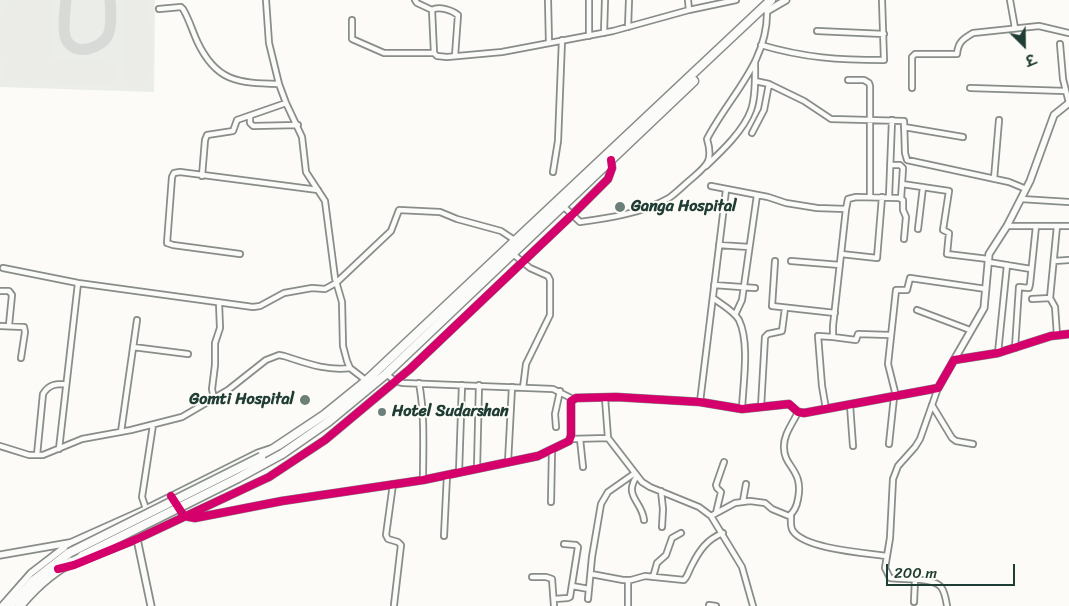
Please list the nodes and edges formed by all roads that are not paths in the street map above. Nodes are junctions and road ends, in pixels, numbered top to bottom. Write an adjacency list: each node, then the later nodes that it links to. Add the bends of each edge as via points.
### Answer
1 (266, 0): 35 (street, via 268,34)
2 (415, 0): 16 (street)
3 (548, 0): 27 (street)
4 (589, 0): 25 (street)
5 (605, 0): 23 (street)
6 (629, 0): 19 (street)
7 (688, 0): 17 (street)
8 (736, 0): 17 (street)
9 (771, 0): 14 (highway)
10 (779, 0): 14 (highway)
11 (786, 0): 14 (street)
12 (882, 0): 24 (street)
13 (1010, 0): 20 (street)
14 (767, 6): 29 (street, via 768,26); 50 (highway); 78 (highway)
15 (160, 10): 35 (street, via 183,9 203,53 220,73 250,83)
16 (432, 10): 30 (street); 31 (street, via 438,8 458,14)
17 (689, 10): 19 (street)
18 (352, 20): 30 (street, via 352,39 380,53)
19 (628, 27): 23 (street)
20 (1016, 28): 22 (street, via 1039,26); 37 (street, via 973,33 963,38 957,54 915,54 912,57)
21 (817, 31): 24 (street)
22 (1069, 32)
23 (604, 33): 25 (street)
24 (884, 34): 29 (street, via 884,60 817,58)
25 (589, 36): 26 (street)
26 (562, 40): 27 (street); 53 (street, via 558,141)
27 (550, 43): 31 (street)
28 (1060, 44): 39 (street)
29 (761, 45): 32 (street)
30 (434, 53): 31 (street, via 437,56)
31 (455, 56)
32 (755, 60): 34 (street); 52 (street, via 749,76 707,139 711,153)
33 (848, 80): 43 (street, via 869,83)
34 (755, 82): 36 (street); 52 (street, via 751,110 743,124 724,150)
35 (279, 84): 40 (street)
36 (769, 84): 43 (street, via 831,119); 48 (street, via 764,110)
37 (912, 88)
38 (970, 88): 39 (street)
39 (1066, 91): 41 (street)
40 (286, 103): 42 (street); 46 (street)
41 (1069, 103): 59 (street, via 1054,115)
42 (250, 116): 46 (street, via 253,126); 54 (street, via 237,120 233,131 207,134)
43 (871, 119): 44 (street); 63 (street)
44 (892, 120): 47 (street, via 904,121); 51 (street)
45 (999, 120): 55 (street)
46 (298, 125): 60 (street, via 306,172)
47 (904, 127): 49 (street); 55 (street, via 907,160)
48 (752, 134)
49 (963, 137)
50 (611, 160): 69 (highway); 71 (street, via 608,178)
51 (890, 165): 56 (street, via 903,168); 65 (street)
52 (705, 167): 71 (street, via 670,197 648,207 580,222)
53 (553, 172)
54 (202, 176): 60 (street); 81 (street, via 176,172 172,175 167,243)
55 (994, 179): 59 (street)
56 (902, 184): 58 (street); 66 (street)
57 (711, 186): 61 (street)
58 (923, 187): 76 (street); 84 (street, via 949,191 943,230 949,233 947,254)
59 (1026, 189): 67 (street)
60 (318, 190): 94 (street, via 325,201)
61 (726, 190): 62 (street); 79 (street)
62 (757, 195): 70 (street, via 801,205); 80 (street)
63 (870, 197): 64 (street); 70 (street, via 848,199)
64 (882, 197): 65 (street); 83 (street, via 877,258)
65 (889, 197): 66 (street)
66 (901, 199): 77 (street, via 906,217)
67 (1021, 199): 68 (street); 72 (street)
68 (1069, 202)
69 (563, 206): 71 (street); 82 (highway)
70 (846, 209): 83 (street)
71 (572, 215): 89 (street)
72 (1007, 226): 73 (street); 84 (street)
73 (1036, 226): 74 (street); 93 (street)
74 (1058, 226): 75 (street); 88 (street)
75 (1069, 226)
76 (918, 229)
77 (904, 239)
78 (516, 241): 94 (street, via 501,231 440,212 399,210 391,231); 128 (highway)
79 (719, 245): 80 (street); 96 (street)
80 (749, 247): 97 (street)
81 (240, 254)
82 (513, 254): 89 (street); 124 (highway)
83 (841, 254): 90 (street)
84 (988, 260): 91 (street); 99 (street)
85 (1069, 260): 88 (street)
86 (775, 261): 105 (street, via 772,306)
87 (791, 261): 90 (street)
88 (1054, 261): 102 (street)
89 (523, 262): 125 (street); 132 (street, via 550,280 550,315 526,364)
90 (840, 265): 107 (street)
91 (1006, 265): 93 (street); 119 (street)
92 (3, 268): 95 (street)
93 (1031, 269): 118 (street, via 1029,288 1019,287)
94 (336, 283): 104 (street, via 325,289 284,293 256,307); 123 (street, via 342,302 343,346)
95 (78, 284): 104 (street); 127 (street)
96 (714, 285): 97 (street); 101 (street)
97 (744, 287): 98 (street); 108 (street)
98 (755, 288)
99 (986, 289): 112 (street, via 984,308); 115 (street, via 910,278 907,290 896,290)
100 (0, 291): 111 (street, via 10,291 12,295)
101 (713, 298): 108 (street); 139 (street)
102 (1050, 298): 103 (street); 114 (street, via 1055,306)
103 (1032, 299)
104 (219, 303): 137 (street, via 220,328 215,343 212,389)
105 (784, 308): 107 (street); 142 (street, via 782,332 765,336)
106 (917, 310): 112 (street)
107 (835, 313): 116 (street)
108 (735, 315): 143 (street, via 740,321 744,348)
109 (137, 320): 117 (street)
110 (0, 326): 111 (street)
111 (9, 326): 121 (street, via 24,327)
112 (970, 330): 122 (street)
113 (1069, 334): 114 (street)
114 (1057, 335): 118 (street)
115 (890, 336): 116 (street, via 858,334 856,340); 135 (street, via 888,364)
116 (833, 337): 144 (street, via 818,336)
117 (133, 347): 120 (street); 148 (street)
118 (1015, 348): 119 (street)
119 (998, 353): 122 (street)
120 (188, 354)
121 (21, 358)
122 (954, 360): 133 (street)
123 (350, 368): 128 (street); 137 (street, via 338,370 279,356 266,360)
124 (386, 374): 125 (street); 128 (highway)
125 (395, 381): 126 (street); 176 (street, via 325,440 276,473)
126 (419, 383): 129 (street); 167 (street, via 424,430)
127 (66, 384): 156 (street); 159 (street, via 54,384 43,394)
128 (370, 384): 157 (highway, via 328,422)
129 (462, 385): 130 (street); 164 (street)
130 (479, 385): 131 (street); 163 (street)
131 (512, 387): 132 (street); 160 (street)
132 (524, 388): 134 (street)
133 (938, 388): 135 (street); 141 (street)
134 (560, 391): 138 (street); 147 (street, via 554,414)
135 (895, 396): 140 (street); 152 (street)
136 (605, 398): 138 (street); 139 (street); 149 (street)
137 (214, 399): 146 (street, via 186,416)
138 (573, 399): 150 (street)
139 (700, 402): 143 (street)
140 (850, 405): 144 (street); 155 (street)
141 (932, 405): 153 (street, via 952,438); 187 (street, via 918,444 898,466 893,479)
142 (761, 407): 143 (street); 145 (street, via 789,404)
143 (742, 409)
144 (826, 409): 145 (street)
145 (798, 412): 177 (street, via 784,444 784,453 796,473 799,487 797,504)
146 (153, 425): 148 (street); 174 (street, via 142,497)
147 (556, 427)
148 (121, 432): 156 (street, via 82,439)
149 (608, 438): 151 (street); 166 (street)
150 (570, 439): 151 (street); 158 (street)
151 (580, 439): 162 (street)
152 (888, 444)
153 (974, 444)
154 (0, 446): 159 (street)
155 (853, 446)
156 (59, 449): 159 (street)
157 (281, 450): 171 (street, via 258,453); 188 (highway, bridge, via 238,478); 202 (highway, bridge, via 69,553 32,581)
158 (552, 450): 160 (street); 173 (street)
159 (37, 455)
160 (508, 462): 163 (street)
161 (724, 462): 175 (street, via 716,485 720,495)
162 (583, 467)
163 (478, 468): 164 (street)
164 (459, 472): 165 (street)
165 (447, 475): 167 (street); 182 (street)
166 (636, 475): 170 (street); 178 (street, via 632,493 643,511); 189 (street, via 608,492 601,504)
167 (423, 480): 168 (street)
168 (392, 484): 176 (street, via 195,518); 199 (street, via 386,535 401,546)
169 (746, 484): 172 (street)
170 (661, 491): 175 (street); 179 (street)
171 (171, 496): 174 (street); 176 (street)
172 (743, 501): 175 (street); 177 (street, via 763,502)
173 (551, 502)
174 (146, 509): 184 (street)
175 (714, 514): 181 (street)
176 (184, 516): 183 (street)
177 (790, 516): 187 (street, via 792,528 802,539 822,546)
178 (644, 520)
179 (662, 527)
180 (681, 533): 191 (street, via 672,538 666,555 657,563)
181 (723, 534): 191 (street, via 709,540 694,560 686,579); 208 (street, via 742,567)
182 (444, 536)
183 (137, 539): 188 (street); 204 (street)
184 (70, 543): 186 (street); 201 (street, via 31,573)
185 (564, 544): 194 (street, via 578,547)
186 (0, 555)
187 (887, 556): 193 (street, via 885,568 889,576)
188 (58, 570): 203 (highway, via 32,591)
189 (590, 574): 192 (street); 195 (street)
190 (532, 577): 196 (street, via 552,579)
191 (653, 577): 192 (street, via 640,576)
192 (628, 580): 206 (street)
193 (916, 580): 198 (street); 209 (street, via 939,585)
194 (572, 586): 195 (street); 196 (street, via 570,598)
195 (589, 589): 197 (street)
196 (554, 599): 205 (street)
197 (588, 599)
198 (914, 602)
199 (394, 605)
200 (709, 605): 207 (street)
201 (2, 606)
202 (10, 606)
203 (20, 606)
204 (151, 606)
205 (554, 606)
206 (628, 606)
207 (716, 606)
208 (752, 606)
209 (948, 606)

